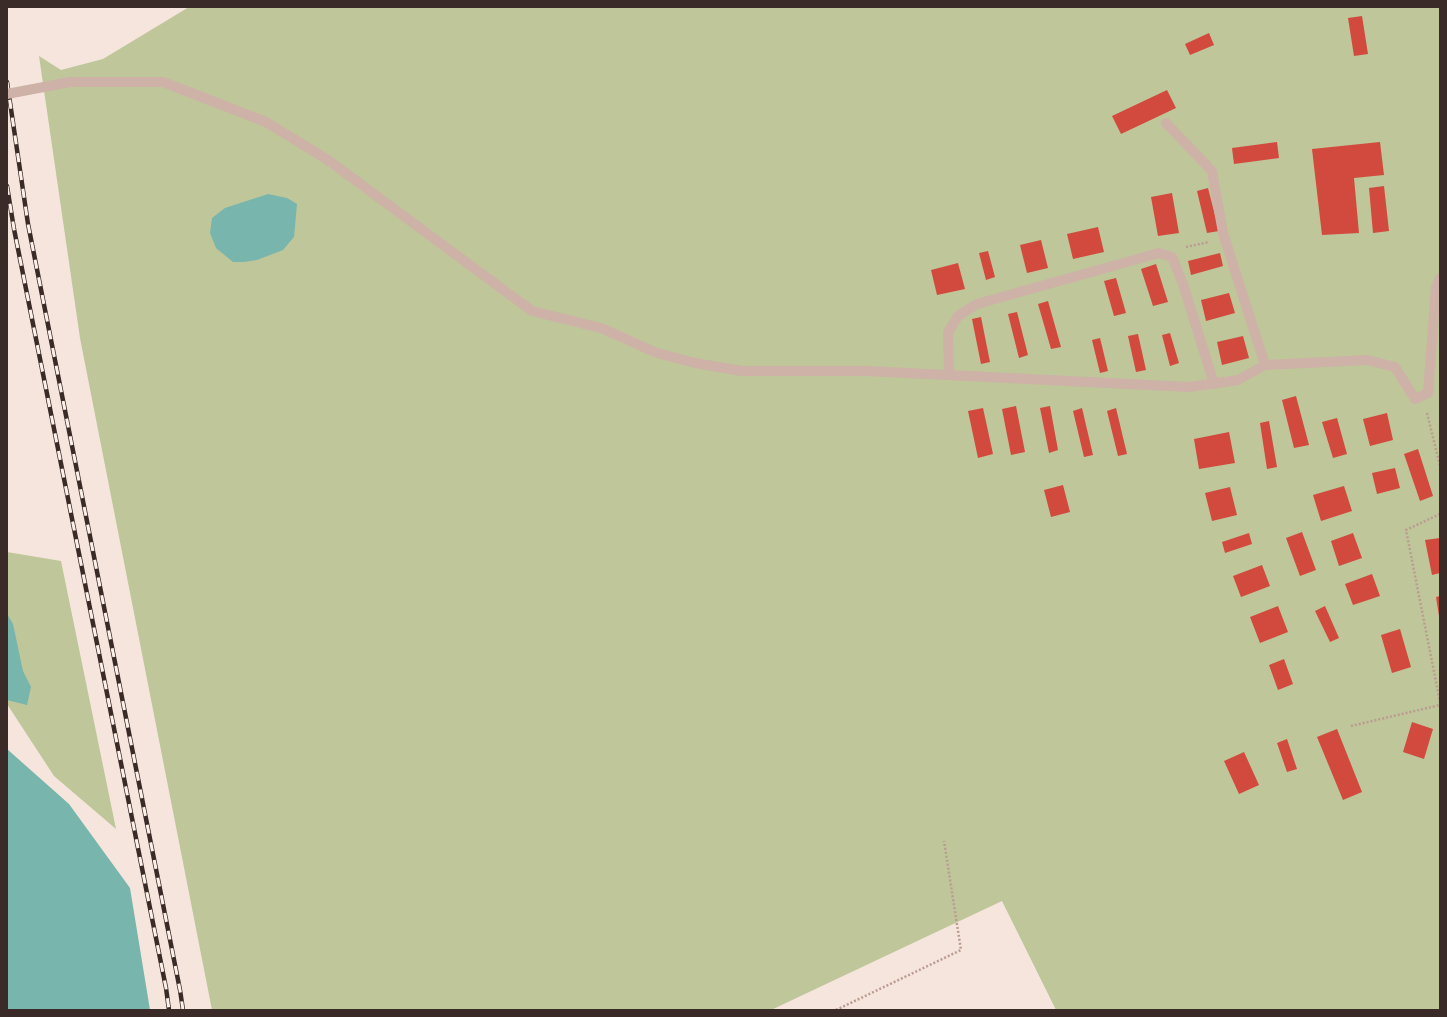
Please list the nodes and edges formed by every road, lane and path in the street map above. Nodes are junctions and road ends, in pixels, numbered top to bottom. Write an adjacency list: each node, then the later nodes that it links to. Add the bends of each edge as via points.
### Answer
1 (7, 94): 7 (lane, bridge, via 70,82 163,82 266,122 328,160 532,311 601,328 657,353 742,371 867,371)
2 (1166, 123): 3 (lane, via 1212,172)
3 (1225, 238): 4 (path); 6 (lane)
4 (1158, 253): 7 (lane, via 977,304 958,316 948,332); 8 (lane, via 1172,257)
5 (1440, 278): 9 (lane, via 1436,287 1428,393)
6 (1265, 365): 8 (lane, via 1238,380); 9 (lane, via 1367,360 1395,367 1415,399)
7 (949, 375): 8 (lane, via 1189,387)
8 (1214, 384)
9 (1422, 395): 10 (path)
10 (1440, 466)
11 (1440, 514): 12 (path, via 1406,530)
12 (1440, 702)
13 (1440, 705): 14 (path)
14 (1351, 726)
15 (944, 841): 16 (path, via 961,950)
16 (836, 1010)

